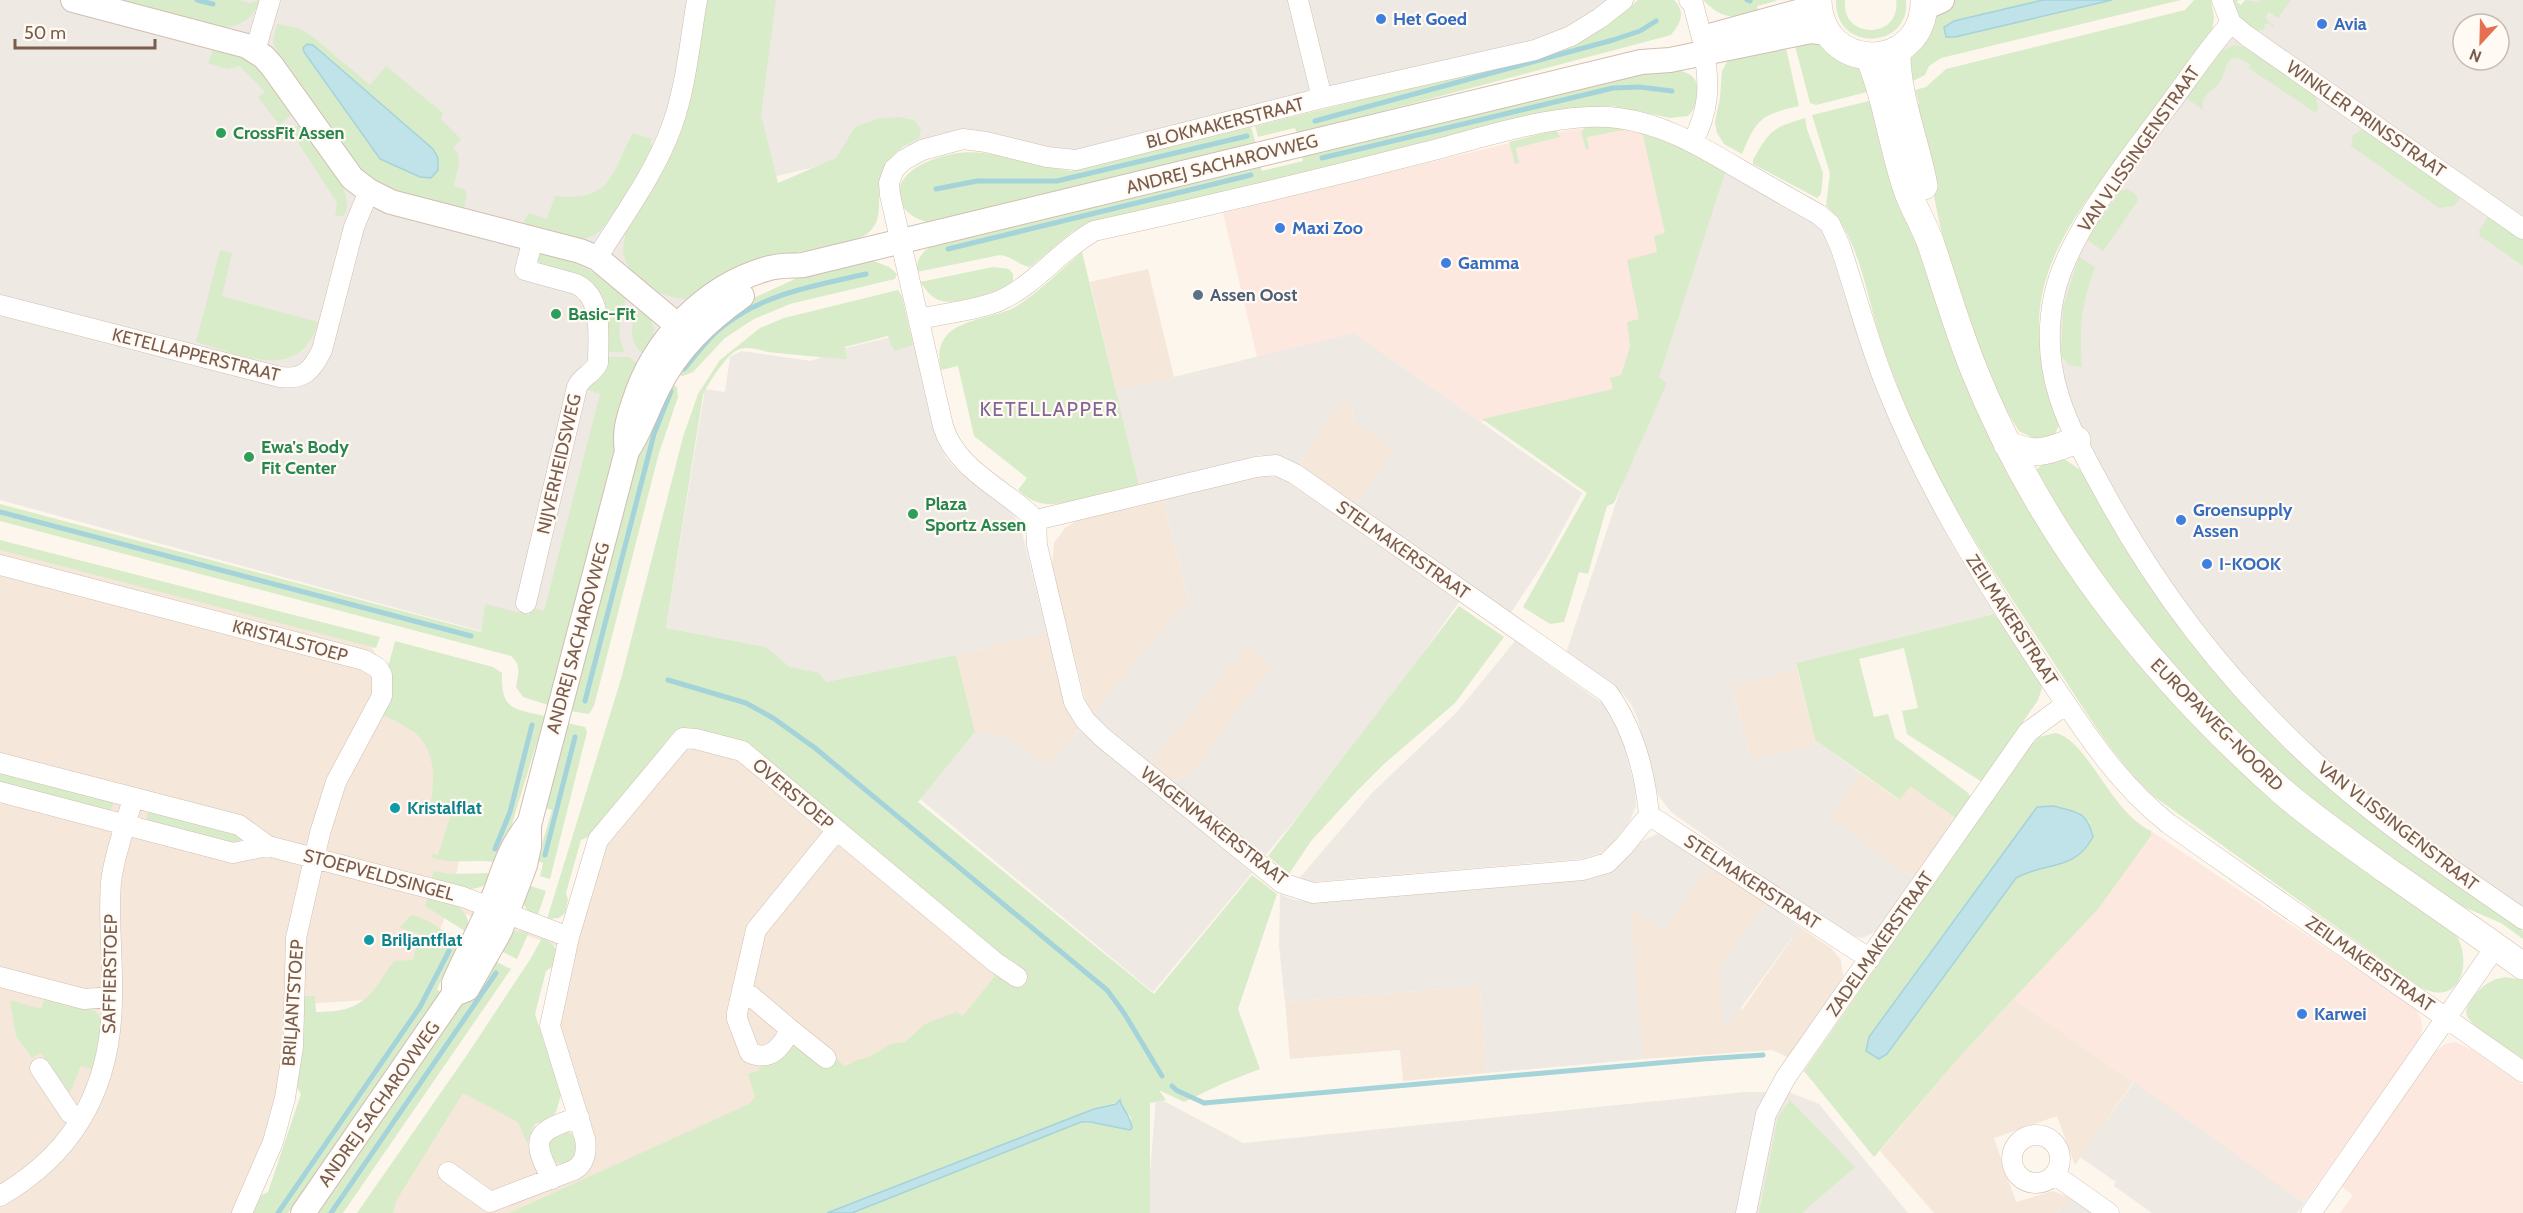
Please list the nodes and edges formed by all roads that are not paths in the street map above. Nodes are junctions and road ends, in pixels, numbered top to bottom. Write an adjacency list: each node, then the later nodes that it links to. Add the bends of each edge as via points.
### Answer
1 (73, 0): 14 (street)
2 (270, 0): 14 (street)
3 (697, 0): 23 (street, via 672,125 646,178)
4 (1298, 0): 16 (street)
5 (1623, 0): 16 (street, BLOKMAKERSTRAAT, via 1571,36 1535,50)
6 (1689, 0): 12 (street)
7 (1818, 0): 11 (main road); 12 (street, ANDREJ SACHAROVWEG, via 1792,14)
8 (2222, 0): 10 (street)
9 (1930, 3): 13 (main road, via 1916,33)
10 (2230, 23): 19 (street, WINKLER PRINSSTRAAT); 27 (street, VAN VLISSINGENSTRAAT, via 2125,164 2082,229 2059,279 2049,345 2060,403)
11 (1827, 33): 12 (street, ANDREJ SACHAROVWEG, via 1811,31); 15 (main road, via 1845,50)
12 (1703, 45): 17 (street, via 1710,83 1702,125); 22 (street, ANDREJ SACHAROVWEG, via 1664,48 1641,62)
13 (1897, 50): 15 (main road); 21 (main road, EUROPAWEG-NOORD, via 1897,68 1924,184)
14 (255, 51): 18 (street, via 272,66 352,178)
15 (1869, 57): 21 (main road, EUROPAWEG-NOORD, via 1908,192)
16 (1322, 98): 22 (street, BLOKMAKERSTRAAT, via 1076,160 963,139 922,150 903,159 889,183)
17 (1693, 141): 25 (street, via 1656,126 1619,118 1582,116 1555,121 1094,231 1032,281 1000,301); 32 (street, ZEILMAKERSTRAAT, via 1818,213 1830,224 1883,379 1925,475 1979,569)
18 (369, 191): 20 (street, via 391,202); 24 (street, KETELLAPPERSTRAAT, via 354,227 322,351 306,375 280,377)
19 (2523, 230)
20 (533, 239): 23 (street); 31 (street, NIJVERHEIDSWEG, via 525,270 584,288 595,302 598,363 577,387)
21 (1930, 241): 28 (main road, EUROPAWEG-NOORD, via 1966,350)
22 (900, 242): 25 (street); 26 (street, ANDREJ SACHAROVWEG, via 803,265 745,293)
23 (597, 258): 26 (street)
24 (0, 305)
25 (919, 319): 29 (street, via 948,442 960,459)
26 (685, 332): 41 (street, ANDREJ SACHAROVWEG, via 627,451 529,825 525,865)
27 (2077, 440): 28 (main road, via 2035,453); 42 (street, VAN VLISSINGENSTRAAT, via 2111,505 2169,597 2202,642 2267,716 2366,805)
28 (2007, 444): 44 (main road, EUROPAWEG-NOORD, via 2065,544 2122,625 2198,712 2284,794)
29 (1036, 520): 36 (street, STELMAKERSTRAAT, via 1256,467 1276,465 1295,474 1608,693 1633,735); 36 (street, WAGENMAKERSTRAAT, via 1037,545 1074,702 1085,720 1282,883 1313,893 1583,870 1607,863)
30 (0, 565): 40 (street, KRISTALSTOEP, via 364,660 378,668 382,696 336,782)
31 (526, 603)
32 (2066, 704): 45 (street, ZADELMAKERSTRAAT, via 2028,732); 51 (street, ZEILMAKERSTRAAT, via 2118,776 2150,810)
33 (0, 763): 35 (street, STOEPVELDSINGEL)
34 (0, 792): 37 (street, STOEPVELDSINGEL)
35 (133, 798): 37 (street); 39 (street, STOEPVELDSINGEL, via 239,825)
36 (1649, 814): 45 (street, STELMAKERSTRAAT)
37 (126, 824): 39 (street, STOEPVELDSINGEL, via 233,853); 50 (street, SAFFIERSTOEP, via 111,881)
38 (837, 830): 43 (street, OVERSTOEP, via 742,751 683,738 598,840); 48 (street, OVERSTOEP); 49 (street, via 760,922)
39 (268, 846): 40 (street, STOEPVELDSINGEL)
40 (314, 859): 41 (street, STOEPVELDSINGEL); 62 (street, BRILJANTSTOEP, via 296,938 293,1047 285,1098 273,1142)
41 (499, 910): 43 (street); 63 (street, ANDREJ SACHAROVWEG, via 490,949 467,989 454,994)
42 (2523, 920)
43 (569, 937): 56 (street, OVERSTOEP, via 549,1026)
44 (2496, 946): 46 (main road, EUROPAWEG-NOORD); 51 (street, ZEILMAKERSTRAAT)
45 (1870, 959): 64 (street, ZADELMAKERSTRAAT, via 1772,1100)
46 (2523, 966)
47 (0, 977): 50 (street, via 84,999)
48 (1017, 977)
49 (742, 993): 52 (street, via 751,996); 52 (street, via 737,1019 750,1053 759,1057 778,1051)
50 (112, 997): 57 (street, SAFFIERSTOEP, via 105,1065)
51 (2447, 1019): 55 (street, ZEILMAKERSTRAAT); 66 (street, ZEILMAKERSTRAAT)
52 (791, 1030): 53 (street)
53 (826, 1058)
54 (40, 1068): 57 (street, via 70,1113)
55 (2523, 1072)
56 (579, 1117): 60 (street, OVERSTOEP, via 585,1156 579,1167); 60 (street, via 550,1126 541,1137 539,1152)
57 (81, 1119): 61 (street, SAFFIERSTOEP, via 44,1164)
58 (448, 1172): 60 (street, OVERSTOEP, via 490,1202)
59 (2055, 1175): 65 (street)
60 (552, 1179)
61 (0, 1196)
62 (242, 1213)
63 (303, 1213)
64 (1746, 1213)
65 (2109, 1213)
66 (2311, 1213)

